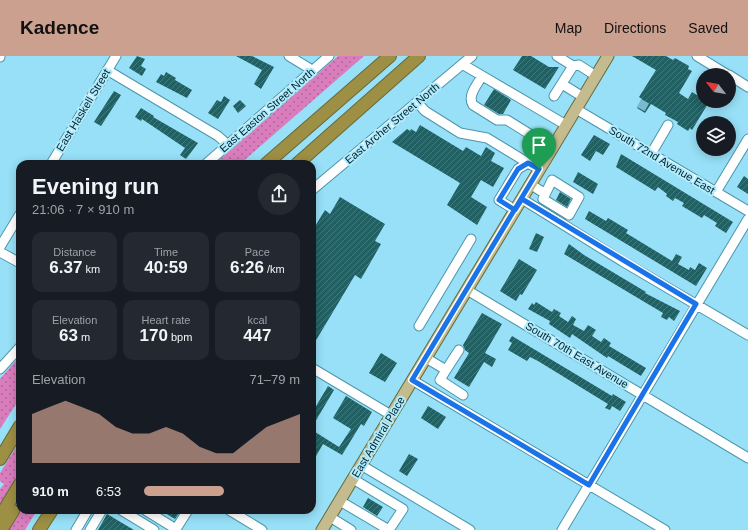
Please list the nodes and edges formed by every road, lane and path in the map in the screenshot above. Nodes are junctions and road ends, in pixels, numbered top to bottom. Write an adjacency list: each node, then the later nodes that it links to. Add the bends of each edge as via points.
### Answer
1 (116, 56): 13 (street, East Haskell Street)
2 (289, 56): 14 (street)
3 (329, 56): 14 (street, East Easton Street North)
4 (390, 56): 32 (highway)
5 (419, 56): 33 (highway)
6 (472, 56): 10 (street, East Archer Street North)
7 (557, 56): 11 (street)
8 (608, 56): 16 (main road, East Admiral Place)
9 (697, 56): 12 (street)
10 (462, 64): 15 (street); 22 (street, East Archer Street North)
11 (573, 66): 16 (street, via 579,65); 18 (street)
12 (717, 68)
13 (107, 70): 27 (street); 30 (street, East Haskell Street)
14 (312, 70): 27 (street, East Easton Street North)
15 (482, 76): 24 (street); 28 (street, via 471,96 470,101 473,105 497,120 507,120)
16 (596, 76): 21 (main road, East Admiral Place)
17 (736, 79): 19 (street)
18 (562, 84): 20 (street); 21 (street)
19 (748, 87)
20 (554, 96)
21 (583, 97): 23 (main road, East Admiral Place)
22 (417, 102): 34 (street, via 425,111 460,133 487,138); 38 (street, East Archer Street North)
23 (576, 109): 24 (main road, East Admiral Place); 29 (street, South 72nd Avenue East)
24 (566, 124): 28 (main road, East Admiral Place)
25 (668, 125): 29 (street)
26 (748, 139): 39 (street)
27 (228, 144): 31 (street, East Easton Street North)
28 (552, 148): 35 (main road, East Admiral Place)
29 (651, 154): 39 (street, South 72nd Avenue East)
30 (57, 160)
31 (210, 160)
32 (271, 160)
33 (302, 160)
34 (528, 163): 35 (street); 42 (street, via 518,169 499,200)
35 (539, 170): 36 (street); 37 (main road, East Admiral Place)
36 (552, 180): 40 (street); 40 (street, via 580,197 569,215 543,198)
37 (530, 184): 40 (street); 41 (main road, East Admiral Place)
38 (316, 187)
39 (716, 192): 43 (street, South 72nd Avenue East)
40 (544, 193)
41 (522, 199): 42 (main road, East Admiral Place); 51 (street)
42 (515, 210): 50 (main road, East Admiral Place)
43 (748, 211)
44 (748, 219): 51 (street)
45 (16, 221): 47 (street)
46 (471, 239): 52 (street)
47 (0, 247)
48 (0, 252): 49 (street)
49 (16, 261)
50 (467, 290): 56 (main road, East Admiral Place); 63 (street, South 70th East Avenue)
51 (696, 304): 53 (street); 63 (street)
52 (419, 326)
53 (748, 335)
54 (458, 350): 59 (street)
55 (16, 351): 57 (street)
56 (426, 358): 59 (street); 60 (main road, East Admiral Place)
57 (0, 369)
58 (316, 370): 65 (street)
59 (446, 370): 61 (street, via 440,380)
60 (412, 380): 64 (street); 65 (main road, East Admiral Place)
61 (448, 386): 62 (street); 64 (street)
62 (463, 394)
63 (643, 395): 67 (street, South 70th East Avenue); 71 (street)
64 (441, 397): 71 (street)
65 (391, 416): 69 (main road, East Admiral Place)
66 (16, 433): 68 (highway)
67 (748, 458)
68 (0, 459)
69 (361, 465): 70 (main road, East Admiral Place); 73 (street)
70 (353, 480): 74 (main road, East Admiral Place); 76 (street)
71 (589, 485): 96 (street); 97 (street)
72 (16, 491): 84 (highway)
73 (412, 495): 76 (street); 95 (street)
74 (340, 501): 85 (main road, East Admiral Place); 94 (street)
75 (16, 505): 86 (highway)
76 (403, 509): 94 (street)
77 (49, 514): 87 (highway)
78 (86, 514): 88 (street)
79 (100, 514): 89 (street)
80 (128, 514): 90 (street)
81 (152, 514): 82 (street, via 176,529)
82 (185, 514)
83 (243, 514): 91 (street)
84 (0, 517)
85 (330, 517): 92 (main road, East Admiral Place); 93 (street)
86 (0, 530)
87 (39, 530)
88 (76, 530)
89 (90, 530)
90 (154, 530)
91 (262, 530)
92 (322, 530)
93 (350, 530)
94 (389, 530)
95 (470, 530)
96 (562, 530)
97 (666, 530)

